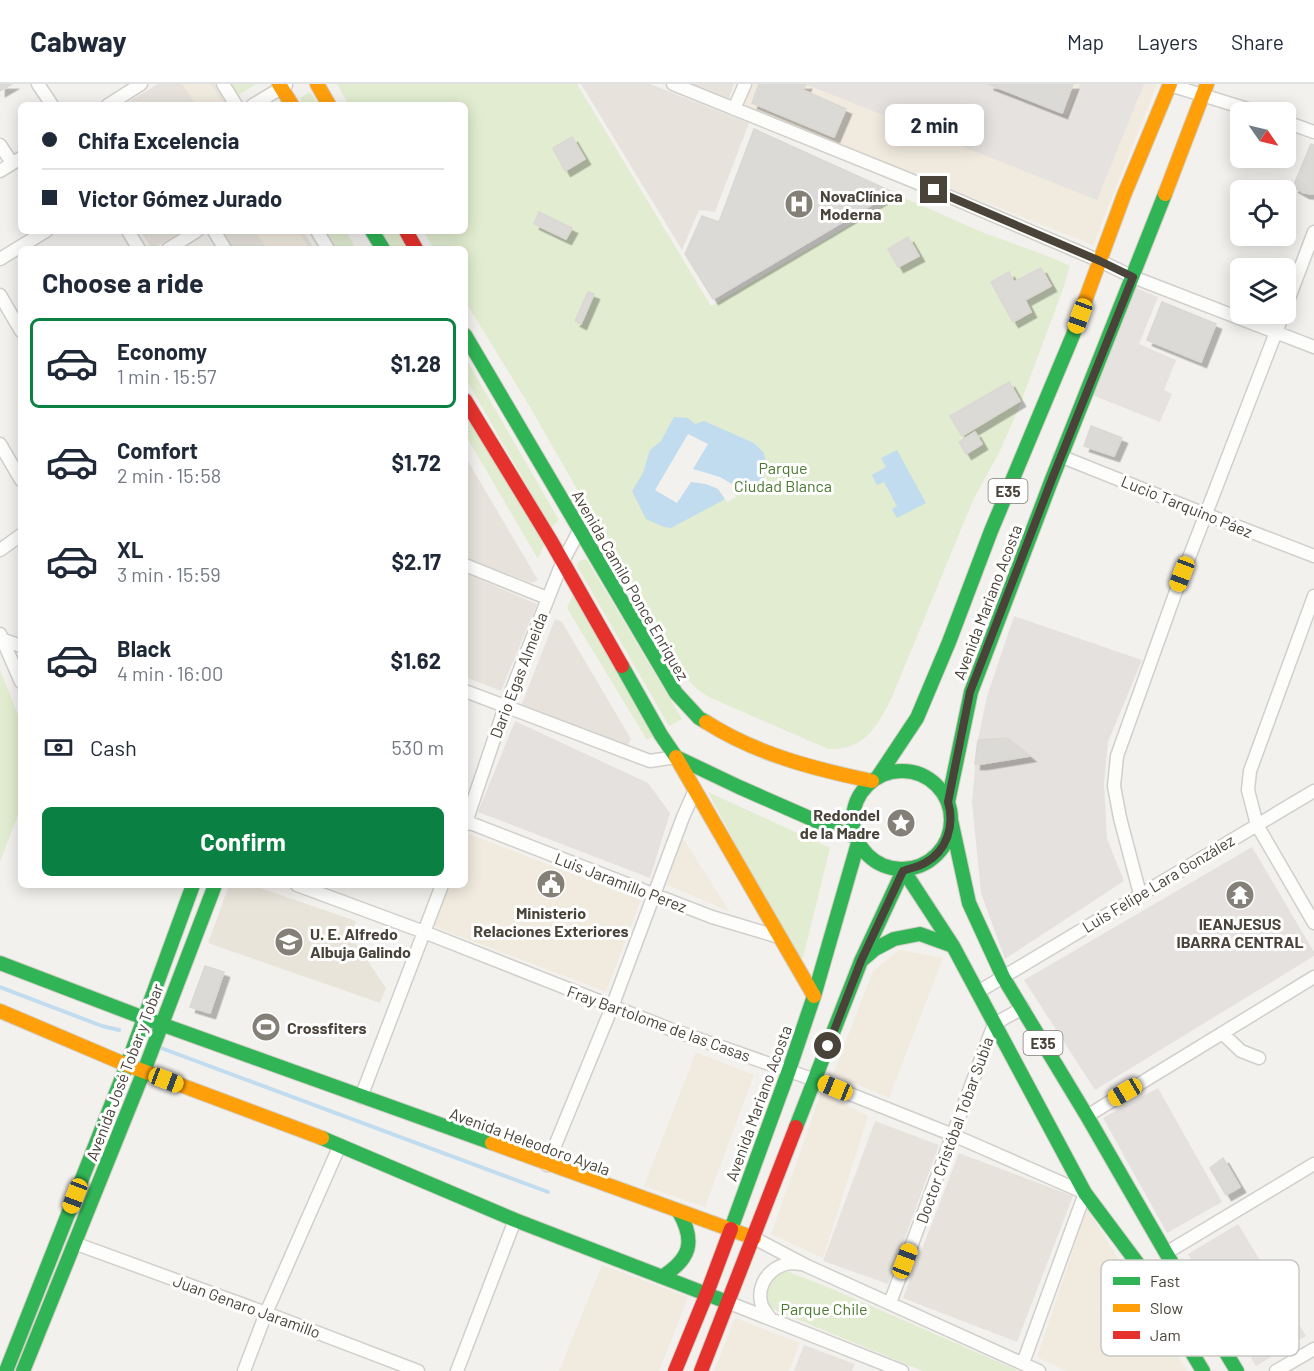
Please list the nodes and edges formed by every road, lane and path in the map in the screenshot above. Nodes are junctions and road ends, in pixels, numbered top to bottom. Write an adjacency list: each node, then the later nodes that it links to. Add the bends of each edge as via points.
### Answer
1 (38, 84): 10 (street)
2 (223, 84): 12 (street)
3 (317, 84): 15 (main road)
4 (673, 84): 17 (street)
5 (745, 84): 17 (street)
6 (282, 85): 13 (street); 14 (main road)
7 (1170, 85): 9 (street); 30 (main road, Avenida Mariano Acosta / E35)
8 (133, 86): 11 (street)
9 (1205, 90): 16 (street); 31 (main road, Avenida Mariano Acosta / E35)
10 (50, 102)
11 (112, 102)
12 (234, 102)
13 (257, 102)
14 (290, 102)
15 (327, 102)
16 (1233, 102)
17 (734, 110): 30 (street)
18 (1296, 126): 19 (street)
19 (1314, 132)
20 (0, 145): 21 (street)
21 (16, 161): 22 (street)
22 (0, 171)
23 (1314, 232): 32 (street)
24 (41, 234): 26 (street)
25 (192, 234): 27 (street)
26 (21, 246)
27 (173, 246)
28 (18, 248): 29 (street)
29 (0, 259)
30 (1100, 261): 31 (street); 58 (main road, Avenida Mariano Acosta / E35, via 917,718)
31 (1133, 277): 36 (street); 41 (main road, Avenida Mariano Acosta / E35)
32 (1296, 280)
33 (0, 295): 35 (street)
34 (1279, 324): 36 (street)
35 (18, 326)
36 (1276, 332): 38 (street); 43 (street)
37 (468, 340): 44 (main road, Avenida Camilo Ponce Enriquez)
38 (1314, 347)
39 (468, 405): 48 (main road)
40 (0, 445): 42 (street)
41 (1060, 456): 43 (street, Lucio Tarquino Páez); 61 (main road, Avenida Mariano Acosta / E35, via 970,692)
42 (18, 475)
43 (1205, 514): 47 (street, Lucio Tarquino Páez); 72 (street, via 1117,756 1114,786)
44 (580, 530): 48 (street, Dario Egas Almeida); 58 (main road, Avenida Camilo Ponce Enriquez, via 676,693 699,718 727,736 773,755)
45 (18, 537): 46 (street)
46 (0, 550)
47 (1314, 556)
48 (562, 563): 51 (street, Dario Egas Almeida); 57 (main road)
49 (468, 566): 51 (street)
50 (1314, 596): 65 (street, via 1250,771 1248,789)
51 (548, 598): 56 (street, Dario Egas Almeida)
52 (2, 637): 53 (street); 54 (street)
53 (18, 645)
54 (18, 675)
55 (468, 692): 56 (street)
56 (505, 706): 57 (street, via 650,761); 62 (street, Dario Egas Almeida)
57 (676, 757): 59 (main road); 66 (main road)
58 (874, 780): 61 (main road, via 890,773 918,773 930,780); 66 (main road, E35, via 855,806 853,827)
59 (694, 790): 73 (street); 76 (main road)
60 (1314, 791): 65 (street, Luis Felipe Lara González)
61 (948, 802): 63 (main road, E35)
62 (468, 813)
63 (951, 820): 67 (main road, E35, via 944,846 935,856); 80 (main road, E35, via 969,903)
64 (468, 823): 73 (street, Luis Jaramillo Perez)
65 (1257, 825): 72 (street, Luis Felipe Lara González); 74 (street)
66 (857, 840): 67 (main road, via 875,861); 83 (main road, Avenida Mariano Acosta)
67 (903, 871): 77 (main road, E35); 78 (main road)
68 (192, 888): 87 (main road, Avenida José Tobar y Tobar)
69 (214, 888): 88 (main road, Avenida José Tobar y Tobar)
70 (305, 888): 75 (street, Fray Bartolome de las Casas)
71 (441, 888): 75 (street)
72 (1140, 894): 80 (street, Luis Felipe Lara González)
73 (654, 895): 76 (street, Luis Jaramillo Perez); 84 (street)
74 (1314, 923)
75 (424, 932): 84 (street, Fray Bartolome de las Casas); 96 (street)
76 (779, 937): 83 (main road)
77 (953, 946): 78 (main road, via 920,934 894,939); 82 (main road, E35)
78 (861, 961): 95 (main road)
79 (0, 963): 87 (main road, Avenida Heleodoro Ayala)
80 (1003, 977): 82 (street, Luis Felipe Lara González); 85 (main road, E35)
81 (1314, 977): 90 (street)
82 (978, 992): 89 (main road, E35)
83 (814, 996): 93 (main road, Avenida Mariano Acosta)
84 (612, 1006): 93 (street, Fray Bartolome de las Casas); 101 (street)
85 (1023, 1008): 89 (street); 97 (main road, E35)
86 (0, 1011): 92 (main road)
87 (144, 1018): 88 (main road, Avenida Heleodoro Ayala); 92 (main road, Avenida José Tobar y Tobar)
88 (161, 1024): 94 (main road, Avenida José Tobar y Tobar); 96 (main road, Avenida Heleodoro Ayala)
89 (994, 1024): 98 (street, Doctor Cristóbal Tobar Subia); 102 (main road, E35)
90 (1222, 1034): 91 (street, via 1242,1051); 97 (street)
91 (1259, 1058)
92 (127, 1065): 94 (main road); 123 (main road, Avenida José Tobar y Tobar)
93 (789, 1070): 95 (street, Fray Bartolome de las Casas); 105 (main road, Avenida Mariano Acosta)
94 (144, 1071): 99 (main road); 107 (main road, Avenida José Tobar y Tobar)
95 (815, 1080): 98 (street, Fray Bartolome de las Casas); 106 (main road)
96 (361, 1097): 101 (main road, Avenida Heleodoro Ayala)
97 (1087, 1116): 108 (main road, E35)
98 (953, 1135): 102 (street, Fray Bartolome de las Casas); 115 (street, Doctor Cristóbal Tobar Subia)
99 (340, 1145): 104 (main road); 116 (street)
100 (1314, 1164): 108 (street)
101 (547, 1165): 103 (main road, Avenida Heleodoro Ayala)
102 (1085, 1193): 109 (main road, E35); 122 (street)
103 (679, 1212): 105 (main road, Avenida Heleodoro Ayala); 112 (main road, via 689,1241 676,1268)
104 (515, 1220): 112 (main road); 127 (street)
105 (729, 1230): 106 (main road, Avenida Heleodoro Ayala); 113 (main road, Avenida Mariano Acosta)
106 (754, 1238): 111 (street, Avenida Heleodoro Ayala); 114 (main road)
107 (74, 1243): 116 (street, Juan Genaro Jaramillo); 124 (main road, Avenida José Tobar y Tobar)
108 (1166, 1253): 110 (main road, E35)
109 (1135, 1260)
110 (1170, 1260)
111 (807, 1266): 115 (street, Avenida Heleodoro Ayala); 117 (street, via 784,1264 765,1277 760,1292 762,1307)
112 (662, 1277): 113 (main road)
113 (706, 1293): 114 (main road); 128 (main road, Avenida Mariano Acosta)
114 (727, 1302): 117 (street); 129 (main road)
115 (890, 1303): 122 (street, Avenida Heleodoro Ayala)
116 (266, 1313): 125 (street); 126 (street, Juan Genaro Jaramillo)
117 (771, 1320): 121 (street)
118 (1314, 1349): 135 (street)
119 (1194, 1356): 133 (main road, E35)
120 (1228, 1356): 134 (main road, E35)
121 (867, 1358): 130 (street); 131 (street)
122 (1023, 1363): 132 (street, Avenida Heleodoro Ayala)
123 (6, 1371)
124 (24, 1371)
125 (244, 1371)
126 (418, 1371)
127 (457, 1371)
128 (675, 1371)
129 (701, 1371)
130 (862, 1371)
131 (902, 1371)
132 (1039, 1371)
133 (1203, 1371)
134 (1237, 1371)
135 (1276, 1371)

